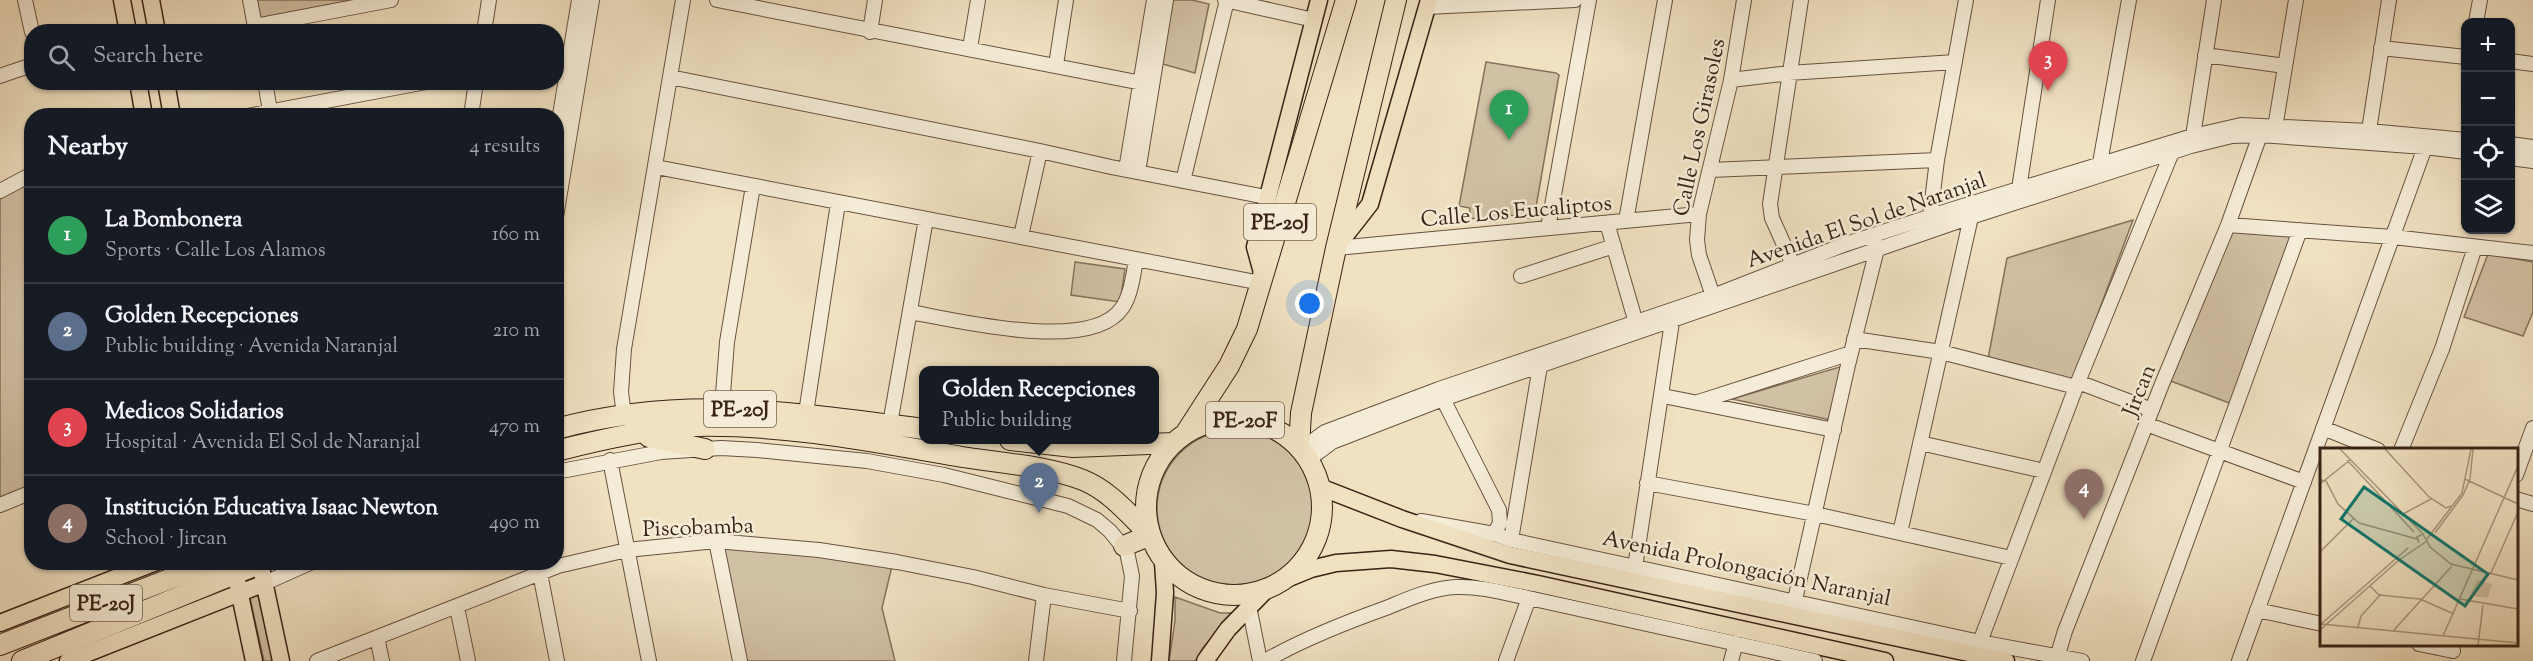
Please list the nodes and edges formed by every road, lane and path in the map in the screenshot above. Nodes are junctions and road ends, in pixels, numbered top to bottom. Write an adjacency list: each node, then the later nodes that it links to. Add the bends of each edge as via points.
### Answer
1 (25, 0): 37 (street)
2 (122, 0): 38 (main road)
3 (151, 0): 39 (main road)
4 (250, 0): 40 (street)
5 (392, 0): 41 (street)
6 (489, 0): 42 (street)
7 (579, 0): 69 (street)
8 (592, 0): 70 (street)
9 (683, 0): 56 (street)
10 (717, 0): 34 (street)
11 (875, 0): 43 (street)
12 (978, 0): 44 (street)
13 (1066, 0): 51 (street)
14 (1154, 0): 58 (street)
15 (1166, 0): 58 (street)
16 (1319, 0): 36 (main road)
17 (1346, 0): 116 (highway, PE-20J)
18 (1396, 0): 111 (highway, PE-20J)
19 (1575, 0): 32 (street)
20 (1589, 0): 104 (street)
21 (1665, 0): 101 (street)
22 (1744, 0): 57 (street, Calle Los Girasoles)
23 (1801, 0): 54 (street)
24 (1966, 0): 48 (street)
25 (2048, 0): 93 (street)
26 (2129, 0): 85 (street)
27 (2214, 0): 46 (street)
28 (2296, 0): 52 (street)
29 (2389, 0): 45 (street)
30 (2480, 0): 35 (street)
31 (1233, 1): 36 (street); 91 (street)
32 (1529, 2): 33 (street)
33 (1428, 3): 111 (main road, via 1370,204)
34 (772, 6): 43 (street)
35 (2477, 18)
36 (1314, 20): 95 (main road)
37 (30, 24)
38 (126, 24)
39 (156, 24)
40 (255, 24)
41 (279, 24)
42 (485, 24)
43 (870, 32): 44 (street)
44 (970, 48): 51 (street)
45 (2381, 48): 47 (street); 74 (street)
46 (2205, 55): 52 (street); 73 (street)
47 (2461, 56)
48 (1955, 62): 54 (street); 83 (street)
49 (2515, 62): 50 (street)
50 (2533, 64)
51 (1056, 65): 58 (street)
52 (2285, 66): 71 (street)
53 (24, 68): 55 (street)
54 (1789, 73): 57 (street); 86 (street)
55 (0, 76)
56 (670, 77): 79 (street); 87 (street)
57 (1731, 80): 88 (street, Calle Los Girasoles)
58 (1146, 84): 89 (street)
59 (139, 90): 64 (main road)
60 (167, 90): 65 (main road)
61 (266, 90): 66 (street)
62 (383, 90): 67 (street)
63 (475, 90): 68 (street)
64 (143, 108)
65 (171, 108)
66 (269, 108)
67 (286, 108)
68 (472, 108)
69 (564, 118)
70 (564, 128)
71 (2275, 128): 73 (street, Avenida El Sol de Naranjal, via 2241,125); 74 (street, Avenida El Sol de Naranjal)
72 (2260, 135): 74 (street, Avenida El Sol de Naranjal); 81 (street, Avenida El Sol de Naranjal, via 2232,136); 103 (street, Jircan)
73 (2193, 136): 85 (street, Avenida El Sol de Naranjal)
74 (2368, 137): 75 (street, Avenida El Sol de Naranjal); 77 (street, Avenida El Sol de Naranjal)
75 (2461, 140)
76 (2515, 145): 78 (street)
77 (2425, 147): 80 (street, Avenida El Sol de Naranjal); 107 (street)
78 (2533, 147)
79 (1040, 151): 89 (street); 106 (street)
80 (2461, 151)
81 (2172, 152): 99 (street, Avenida El Sol de Naranjal); 125 (street)
82 (2515, 159): 84 (street)
83 (1937, 160): 86 (street); 98 (street)
84 (2533, 161)
85 (2100, 163): 93 (street, Avenida El Sol de Naranjal)
86 (1775, 166): 88 (street); 114 (street, via 1772,218)
87 (656, 167): 92 (street); 132 (street, via 622,367)
88 (1711, 170): 97 (street, Calle Los Girasoles)
89 (1132, 171): 91 (street)
90 (24, 178): 94 (street)
91 (1183, 181): 95 (street)
92 (753, 186): 96 (street); 129 (street, via 727,342)
93 (2019, 189): 98 (street, Avenida El Sol de Naranjal)
94 (0, 191)
95 (1266, 197): 116 (main road, via 1255,247)
96 (838, 202): 100 (street); 131 (street)
97 (1699, 214): 101 (street, Calle Los Eucaliptos); 117 (street, Calle Los Girasoles, via 1699,255)
98 (1930, 217): 108 (street, Avenida El Sol de Naranjal)
99 (1971, 217): 108 (street, Avenida El Sol de Naranjal); 122 (street)
100 (926, 219): 106 (street); 118 (street)
101 (1626, 221): 102 (street, Calle Los Eucaliptos)
102 (1607, 223): 104 (street, Calle Los Eucaliptos); 109 (street)
103 (2228, 225): 105 (street); 130 (street, Jircan)
104 (1548, 228): 111 (street, Calle Los Eucaliptos)
105 (2300, 230): 107 (street); 150 (street)
106 (1021, 236): 113 (street)
107 (2393, 237): 110 (street); 137 (street)
108 (1875, 242): 114 (street, Avenida El Sol de Naranjal); 120 (street, Avenida El Sol de Naranjal); 121 (street)
109 (1614, 246): 115 (street); 119 (street)
110 (2475, 247): 112 (street); 147 (street, via 2442,349)
111 (1336, 248): 151 (highway, PE-20J, via 1301,414)
112 (2533, 253)
113 (1136, 260): 116 (street); 118 (street, via 1129,293 1113,318 1071,331 1046,333)
114 (1793, 265): 117 (street, Avenida El Sol de Naranjal)
115 (1521, 276)
116 (1262, 280): 141 (highway, PE-20J, via 1234,356)
117 (1713, 296): 119 (street, Avenida El Sol de Naranjal)
118 (910, 312): 134 (street)
119 (1636, 322): 151 (street, Avenida El Sol de Naranjal, via 1325,432)
120 (1672, 322): 124 (street, Avenida El Sol de Naranjal); 126 (street)
121 (1854, 339): 122 (street); 123 (street)
122 (1941, 352): 125 (street); 143 (street)
123 (1851, 353): 128 (street); 139 (street)
124 (1540, 366): 127 (street, Avenida El Sol de Naranjal); 168 (street)
125 (2077, 384): 130 (street); 154 (street)
126 (1663, 396): 128 (street); 157 (street)
127 (1443, 399): 151 (street, Avenida El Sol de Naranjal); 167 (street, via 1499,510 1500,523)
128 (1697, 403): 139 (street)
129 (722, 407): 131 (highway, PE-20J); 132 (highway, PE-20J)
130 (2152, 410): 135 (street, Jircan)
131 (806, 413): 134 (highway, PE-20J)
132 (624, 415): 133 (highway, PE-20J)
133 (564, 422)
134 (890, 424): 136 (highway, PE-20J)
135 (2146, 424): 150 (street); 202 (street, Jircan)
136 (919, 428)
137 (2323, 428): 146 (street); 156 (street)
138 (2533, 428): 155 (street)
139 (1834, 430): 163 (street)
140 (638, 434): 148 (highway, PE-20J); 149 (highway); 165 (highway, PE-20J, via 694,426 763,428 1047,471 1085,481 1104,493)
141 (1180, 438): 142 (highway); 151 (highway, PE-20F, via 1209,422 1233,418 1272,428); 165 (highway, PE-20F, via 1161,457 1152,474 1144,512)
142 (1159, 440)
143 (1920, 443): 154 (street); 166 (street)
144 (1046, 444): 145 (highway)
145 (1109, 444)
146 (2373, 448)
147 (2402, 448)
148 (564, 449)
149 (705, 449): 152 (street); 170 (street, via 867,460 944,475 1068,506 1097,520)
150 (2219, 451): 156 (street); 225 (street)
151 (1303, 452): 158 (highway, PE-20F)
152 (610, 460): 153 (street); 171 (street)
153 (564, 470)
154 (2044, 471): 172 (street)
155 (2518, 472)
156 (2304, 482): 190 (street)
157 (1647, 483): 163 (street); 181 (street)
158 (1320, 487): 164 (main road, Avenida Prolongación Naranjal); 183 (highway, PE-20F, via 1322,513 1317,538 1304,561)
159 (24, 495): 162 (street)
160 (2518, 500): 161 (street)
161 (2533, 504)
162 (0, 505)
163 (1815, 514): 166 (street); 187 (street)
164 (1402, 519): 167 (street, Avenida Prolongación Naranjal); 181 (main road, Avenida Prolongación Naranjal, via 1510,555)
165 (1147, 533): 170 (highway); 173 (highway, PE-20F)
166 (1900, 533): 172 (street)
167 (1494, 534): 168 (street, Avenida Prolongación Naranjal)
168 (1511, 540): 181 (street, Avenida Prolongación Naranjal)
169 (716, 541): 171 (street, Piscobamba); 185 (street, Piscobamba, via 897,562); 212 (street)
170 (1124, 546): 191 (street, via 1131,563)
171 (627, 550): 174 (street, Piscobamba); 211 (street)
172 (2011, 558): 197 (street)
173 (1163, 562): 184 (highway, PE-20F, via 1179,577 1221,594); 215 (main road, PE-20F)
174 (564, 567)
175 (136, 570): 192 (main road)
176 (192, 570): 199 (highway, PE-20J)
177 (256, 570): 182 (highway, PE-20J)
178 (262, 570): 206 (main road)
179 (551, 570): 180 (street, Piscobamba)
180 (540, 573): 189 (street, Piscobamba); 210 (street)
181 (1634, 573): 187 (street, Avenida Prolongación Naranjal); 196 (main road, Avenida Prolongación Naranjal)
182 (236, 577): 203 (highway, PE-20J); 204 (main road); 205 (main road)
183 (1284, 580): 184 (highway, PE-20F); 222 (main road, via 1336,563 1391,559 1435,564)
184 (1267, 589): 188 (main road, PE-20F)
185 (1044, 595): 191 (street, Piscobamba); 213 (street)
186 (1528, 598): 198 (street); 218 (street, via 1456,587 1441,590 1342,624); 219 (street)
187 (1795, 600): 194 (street, Avenida Prolongación Naranjal)
188 (1250, 606): 216 (main road, PE-20F); 217 (street)
189 (457, 607): 195 (street, Piscobamba); 209 (street)
190 (2257, 610): 193 (street); 226 (street)
191 (1130, 611): 214 (street)
192 (0, 623)
193 (2320, 624)
194 (1930, 629): 196 (main road); 197 (street, Avenida Prolongación Naranjal)
195 (377, 638): 207 (street, Piscobamba); 208 (street)
196 (1906, 639): 223 (main road, Avenida Prolongación Naranjal)
197 (1980, 642): 202 (street, Avenida Prolongación Naranjal)
198 (1736, 643): 220 (street); 221 (street)
199 (0, 645)
200 (2424, 646): 201 (street)
201 (2452, 652)
202 (2057, 658): 224 (street, Avenida Prolongación Naranjal)
203 (22, 661)
204 (68, 661)
205 (254, 661)
206 (281, 661)
207 (317, 661)
208 (382, 661)
209 (468, 661)
210 (557, 661)
211 (649, 661)
212 (740, 661)
213 (1036, 661)
214 (1124, 661)
215 (1160, 661)
216 (1205, 661)
217 (1260, 661)
218 (1265, 661)
219 (1506, 661)
220 (1731, 661)
221 (1815, 661)
222 (1885, 661)
223 (2006, 661)
224 (2082, 661)
225 (2143, 661)
226 (2239, 661)

